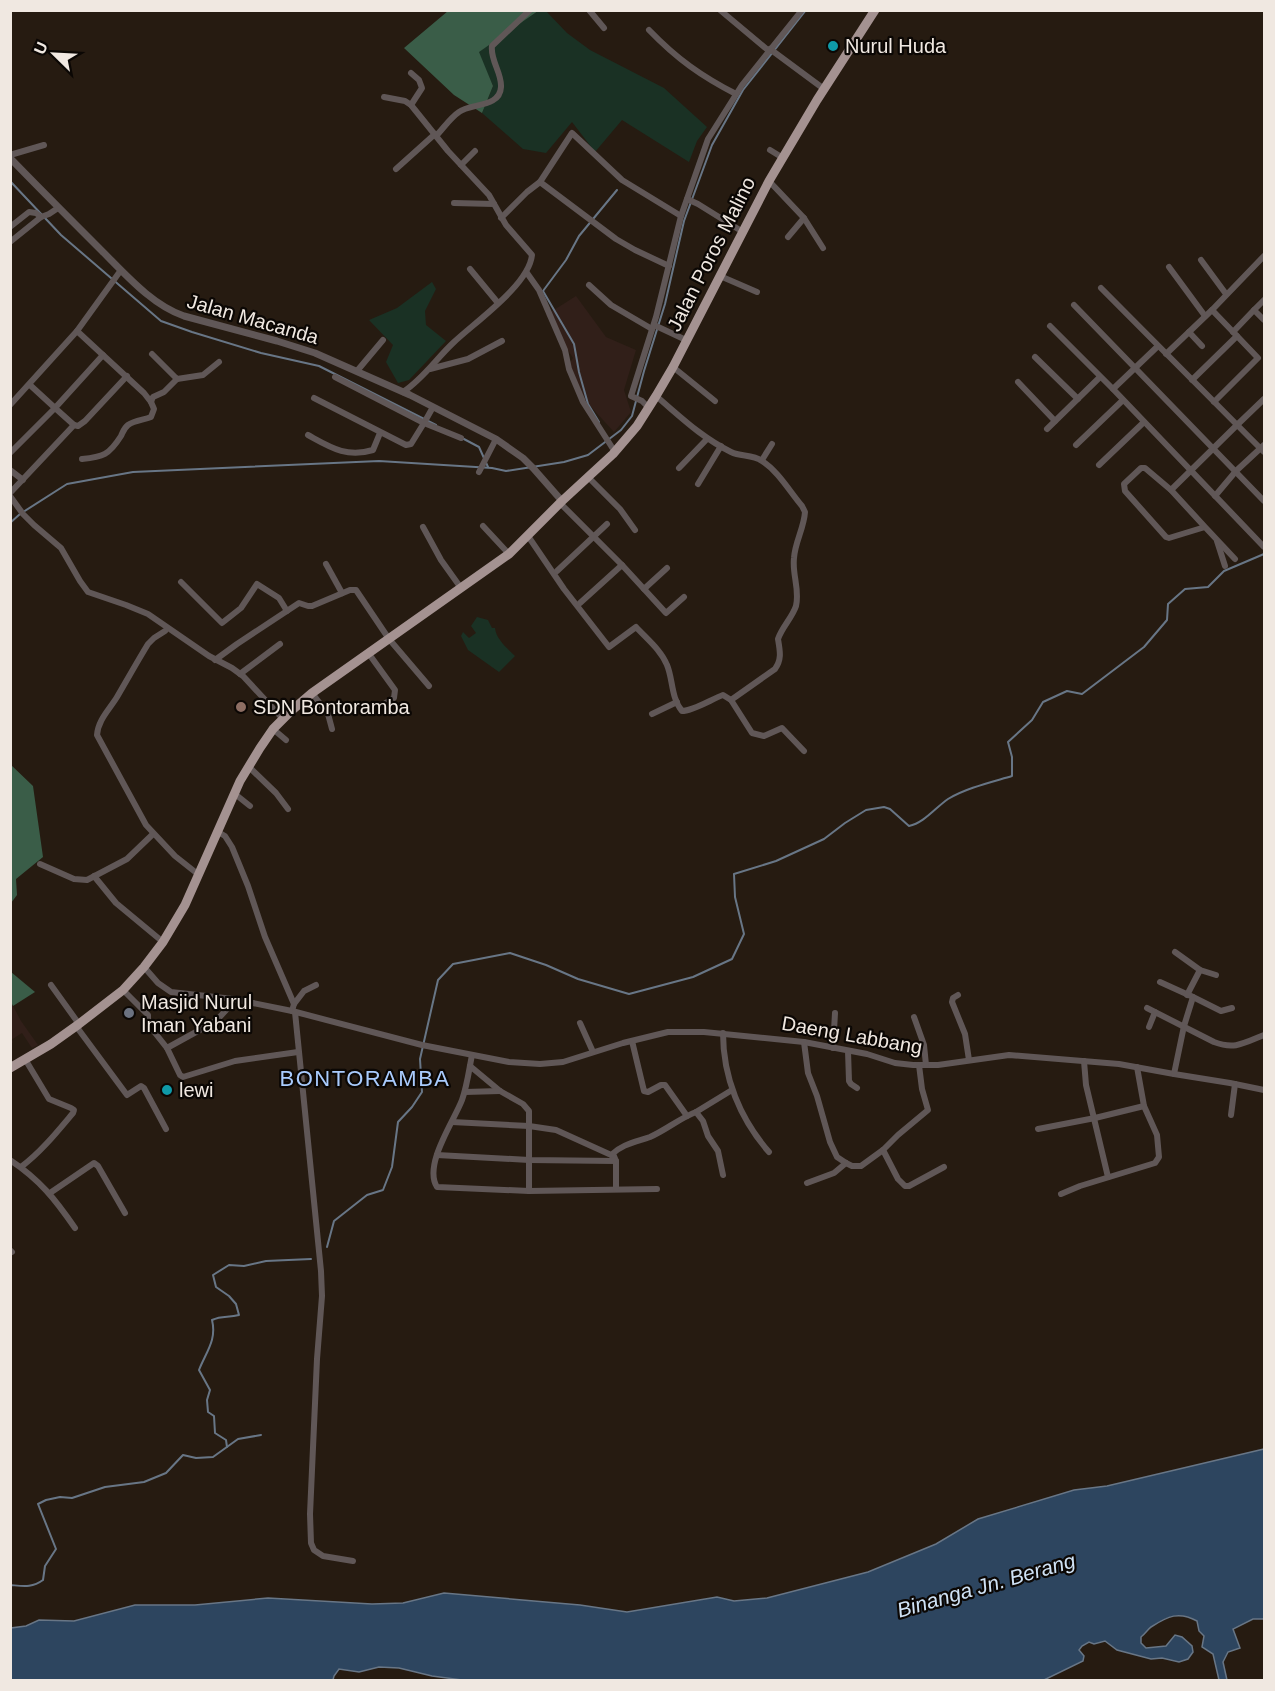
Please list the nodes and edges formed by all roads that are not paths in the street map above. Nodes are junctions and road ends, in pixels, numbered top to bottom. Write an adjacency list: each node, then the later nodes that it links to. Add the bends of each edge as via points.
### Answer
1 (530, 10): 14 (street, via 492,46 501,85 498,95 492,101 462,110)
2 (590, 10): 6 (street)
3 (720, 10): 8 (street)
4 (802, 10): 8 (street)
5 (875, 10): 10 (main road, Jalan Poros Malino)
6 (604, 28)
7 (649, 30): 11 (street, via 668,50 706,78)
8 (770, 50): 10 (street); 11 (street)
9 (411, 73): 13 (street, via 423,88)
10 (824, 89): 19 (main road, Jalan Poros Malino)
11 (736, 94): 24 (street, via 708,138)
12 (384, 97): 13 (street)
13 (411, 105): 14 (street)
14 (435, 135): 20 (street); 21 (street)
15 (44, 145): 18 (street)
16 (770, 150): 19 (street)
17 (475, 151): 20 (street)
18 (10, 157): 27 (street, Jalan Macanda)
19 (783, 158): 22 (main road, Jalan Poros Malino)
20 (461, 165): 26 (street)
21 (396, 169)
22 (769, 181): 31 (street); 33 (main road, Jalan Poros Malino)
23 (540, 182): 28 (street, via 572,132 622,180); 30 (street); 39 (street, via 616,239)
24 (689, 200): 28 (street); 33 (street)
25 (454, 203): 26 (street)
26 (494, 204): 30 (street)
27 (54, 211): 29 (street); 42 (street, Jalan Macanda)
28 (681, 216): 39 (street)
29 (40, 217): 32 (street, via 28,212); 35 (street)
30 (501, 218): 43 (street, via 532,255)
31 (804, 218): 34 (street); 36 (street)
32 (10, 227)
33 (743, 232): 44 (main road, Jalan Poros Malino)
34 (788, 237)
35 (11, 241)
36 (823, 248)
37 (1264, 256): 48 (street)
38 (1201, 260): 48 (street)
39 (669, 266): 57 (street)
40 (1169, 267): 54 (street)
41 (470, 269): 50 (street)
42 (120, 272): 58 (street); 74 (street, Jalan Macanda, via 173,312 315,353)
43 (526, 273): 50 (street); 112 (street, via 539,290 566,350 569,369 583,402)
44 (720, 276): 47 (street); 62 (main road, Jalan Poros Malino)
45 (589, 285): 57 (street, via 625,315)
46 (1101, 288): 64 (street)
47 (757, 292)
48 (1226, 294): 52 (street)
49 (1264, 300): 53 (street)
50 (498, 303): 73 (street)
51 (1074, 305): 72 (street)
52 (1212, 310): 54 (street); 60 (street)
53 (1254, 310): 55 (street); 60 (street)
54 (1205, 316): 59 (street)
55 (1264, 320)
56 (1050, 326): 77 (street)
57 (653, 327): 62 (street); 93 (street, via 631,396)
58 (77, 331): 68 (street); 81 (street)
59 (1188, 332): 65 (street); 67 (street)
60 (1235, 334): 79 (street); 91 (street, via 1258,358)
61 (383, 340): 74 (street)
62 (686, 340): 71 (main road, Jalan Poros Malino)
63 (502, 341): 73 (street, via 468,359)
64 (1158, 346): 67 (street); 72 (street)
65 (1202, 346)
66 (152, 354): 78 (street)
67 (1166, 354): 79 (street)
68 (103, 355): 75 (street); 95 (street)
69 (1035, 357): 86 (street)
70 (219, 362): 78 (street, via 203,375)
71 (673, 367): 84 (main road, Jalan Poros Malino); 89 (street)
72 (1136, 368): 82 (street); 110 (street)
73 (430, 369): 83 (street)
74 (357, 371): 83 (street, Jalan Macanda)
75 (127, 376): 90 (street); 99 (street, via 81,425)
76 (335, 377): 98 (street)
77 (1100, 377): 82 (street); 86 (street)
78 (177, 379): 90 (street)
79 (1192, 380): 91 (street)
80 (1018, 382): 96 (street)
81 (30, 385): 92 (street); 95 (street)
82 (1113, 389): 88 (street)
83 (403, 392): 94 (street, Jalan Macanda)
84 (656, 396): 93 (main road, Jalan Poros Malino); 106 (street)
85 (314, 398): 102 (street)
86 (1078, 399): 96 (street)
87 (1264, 399): 100 (street)
88 (1123, 400): 97 (street); 108 (street)
89 (715, 401)
90 (151, 402): 114 (street, via 151,417 126,426 106,454)
91 (1214, 402): 100 (street)
92 (10, 405)
93 (646, 405): 112 (main road, Jalan Poros Malino, via 637,426)
94 (433, 407): 98 (street); 105 (street, Jalan Macanda)
95 (55, 408): 99 (street); 113 (street)
96 (1055, 421): 101 (street)
97 (1144, 422): 116 (street); 120 (street)
98 (424, 423): 102 (street, via 409,445); 104 (street)
99 (74, 425): 123 (street)
100 (1237, 425): 110 (street); 111 (street)
101 (1047, 429)
102 (380, 433): 103 (street, via 373,450 346,453)
103 (308, 435)
104 (460, 438)
105 (496, 439): 119 (street); 129 (street, Jalan Macanda, via 523,458)
106 (707, 439): 109 (street); 117 (street)
107 (772, 444): 115 (street)
108 (1076, 445)
109 (721, 446): 115 (street, via 735,454); 124 (street)
110 (1213, 448): 120 (street); 121 (street)
111 (1263, 448): 121 (street)
112 (615, 452): 122 (main road, Jalan Poros Malino)
113 (10, 453)
114 (82, 459)
115 (762, 460): 161 (street, via 775,471 805,512 793,564 797,598 778,639 779,663)
116 (1100, 465)
117 (679, 468)
118 (10, 470): 123 (street)
119 (479, 470)
120 (1191, 470): 125 (street); 127 (street)
121 (1236, 471): 127 (street); 128 (street)
122 (588, 477): 129 (main road, Jalan Poros Malino); 134 (street)
123 (23, 480): 126 (street)
124 (698, 484)
125 (1171, 490): 133 (street); 133 (street, via 1143,468 1124,486 1166,537)
126 (10, 494): 157 (street, via 23,514 61,548 88,592 148,614)
127 (1215, 496): 138 (street)
128 (1264, 501)
129 (561, 502): 135 (main road, Jalan Poros Malino); 136 (street)
130 (607, 524): 136 (street)
131 (483, 526): 139 (street)
132 (423, 527): 147 (street)
133 (1205, 527): 137 (street)
134 (635, 530)
135 (528, 536): 139 (main road, Jalan Poros Malino); 162 (street, via 609,647 636,627 661,653)
136 (594, 537): 142 (street); 145 (street)
137 (1217, 539): 140 (street); 143 (street)
138 (1264, 547)
139 (509, 554): 147 (main road, Jalan Poros Malino)
140 (1235, 559)
141 (326, 564): 149 (street)
142 (622, 565): 148 (street); 151 (street)
143 (1225, 566)
144 (667, 568): 148 (street)
145 (557, 571)
146 (181, 582): 152 (street, via 222,624 241,608 257,584 279,598)
147 (461, 588): 154 (main road, Jalan Poros Malino)
148 (644, 589): 150 (street, via 666,613)
149 (342, 593): 152 (street, via 312,606 299,603); 154 (street, via 356,590)
150 (684, 597)
151 (580, 603)
152 (287, 611): 157 (street)
153 (165, 631): 175 (street, via 148,644 98,726 97,735)
154 (389, 639): 156 (main road, Jalan Poros Malino); 159 (street)
155 (280, 644): 158 (street)
156 (369, 654): 160 (main road, Jalan Poros Malino); 163 (street, via 395,690 394,698)
157 (215, 660): 158 (street)
158 (240, 674): 165 (street)
159 (429, 686)
160 (312, 693): 165 (main road, Jalan Poros Malino); 167 (street, via 328,714)
161 (731, 700): 162 (street, via 723,695 685,712); 169 (street, via 752,733 764,736 782,728)
162 (677, 702): 164 (street)
163 (377, 708)
164 (652, 714)
165 (283, 719): 166 (main road, Jalan Poros Malino)
166 (273, 729): 168 (street); 170 (main road, Jalan Poros Malino)
167 (332, 729)
168 (286, 741)
169 (804, 751)
170 (248, 766): 171 (main road, Jalan Poros Malino); 173 (street)
171 (235, 794): 172 (street); 174 (main road, Jalan Poros Malino)
172 (250, 807)
173 (288, 809)
174 (218, 832): 177 (main road, Jalan Poros Malino); 193 (street, via 232,847)
175 (153, 834): 177 (street); 178 (street, via 127,858)
176 (40, 864): 178 (street, via 81,881)
177 (199, 875): 179 (main road, Jalan Poros Malino)
178 (94, 876): 179 (street, via 116,903)
179 (163, 942): 181 (main road, Jalan Poros Malino)
180 (1175, 952): 182 (street)
181 (144, 967): 187 (main road, Jalan Poros Malino); 190 (street, Daeng Labbang, via 171,993)
182 (1200, 970): 183 (street); 189 (street)
183 (1216, 975)
184 (1160, 982): 189 (street)
185 (51, 985): 198 (street)
186 (316, 985): 193 (street, via 304,991)
187 (123, 990): 198 (main road, Jalan Poros Malino); 205 (street, via 148,1015 148,1024)
188 (958, 995): 212 (street, via 952,1002 965,1034)
189 (1190, 996): 192 (street, via 1221,1011); 199 (street)
190 (231, 1003): 193 (street, Daeng Labbang); 205 (street, via 212,1024)
191 (1147, 1008): 194 (street)
192 (1232, 1008)
193 (293, 1009): 208 (street); 210 (street, Daeng Labbang)
194 (1155, 1012): 199 (street); 200 (street)
195 (835, 1013): 206 (street)
196 (914, 1017): 214 (street, via 924,1046)
197 (580, 1023): 209 (street)
198 (77, 1025): 211 (main road, Jalan Poros Malino); 232 (street, via 127,1095 144,1088)
199 (1184, 1026): 202 (street, via 1225,1046 1240,1045); 218 (street)
200 (1149, 1027)
201 (723, 1034): 203 (street, Daeng Labbang, via 668,1032); 204 (street, Daeng Labbang); 221 (street)
202 (1264, 1035)
203 (632, 1041): 209 (street, Daeng Labbang); 228 (street, via 644,1091 662,1084)
204 (804, 1042): 206 (street, Daeng Labbang); 241 (street, via 808,1073 830,1142 837,1157)
205 (167, 1048): 208 (street, via 183,1077 235,1061)
206 (833, 1048): 207 (street, Daeng Labbang)
207 (848, 1051): 214 (street, Daeng Labbang, via 895,1063); 220 (street, via 849,1081)
208 (298, 1052): 254 (street, via 322,1296 312,1544 323,1556)
209 (593, 1052): 210 (street, Daeng Labbang, via 563,1062 540,1064)
210 (472, 1055): 215 (street)
211 (26, 1059): 217 (main road, Jalan Poros Malino); 242 (street, via 50,1099 74,1110 55,1135)
212 (969, 1060): 213 (street, Daeng Labbang, via 1009,1056); 214 (street, Daeng Labbang)
213 (1084, 1061): 216 (street, Daeng Labbang); 229 (street)
214 (922, 1065): 234 (street, via 922,1089 928,1110)
215 (470, 1066): 223 (street); 224 (street)
216 (1137, 1067): 218 (street, Daeng Labbang); 225 (street)
217 (10, 1068)
218 (1174, 1074): 219 (street, Daeng Labbang)
219 (1235, 1084): 222 (street, Daeng Labbang); 227 (street)
220 (857, 1088)
221 (732, 1090): 226 (street); 235 (street, via 752,1130)
222 (1264, 1090)
223 (500, 1091): 224 (street); 231 (street, via 529,1111)
224 (465, 1092): 230 (street)
225 (1144, 1106): 229 (street); 245 (street, via 1157,1135 1157,1161)
226 (696, 1112): 228 (street); 244 (street, via 718,1151)
227 (1231, 1115)
228 (687, 1116): 237 (street, via 616,1149)
229 (1095, 1118): 233 (street); 245 (street)
230 (452, 1122): 231 (street); 236 (street)
231 (529, 1126): 237 (street, via 556,1130); 239 (street)
232 (166, 1129)
233 (1038, 1129)
234 (883, 1150): 241 (street, via 861,1166); 243 (street, via 905,1186)
235 (769, 1152)
236 (437, 1155): 239 (street); 249 (street, via 437,1187)
237 (611, 1155): 240 (street)
238 (10, 1160): 242 (street)
239 (529, 1160): 240 (street); 249 (street)
240 (616, 1161): 248 (street)
241 (846, 1163): 246 (street, via 834,1173)
242 (21, 1167): 250 (street)
243 (944, 1167)
244 (723, 1175)
245 (1108, 1177): 251 (street)
246 (807, 1183)
247 (657, 1188): 248 (street)
248 (616, 1189): 249 (street)
249 (528, 1191)
250 (50, 1193): 252 (street, via 94,1163); 253 (street)
251 (1061, 1194)
252 (125, 1213)
253 (75, 1228)
254 (353, 1561)

